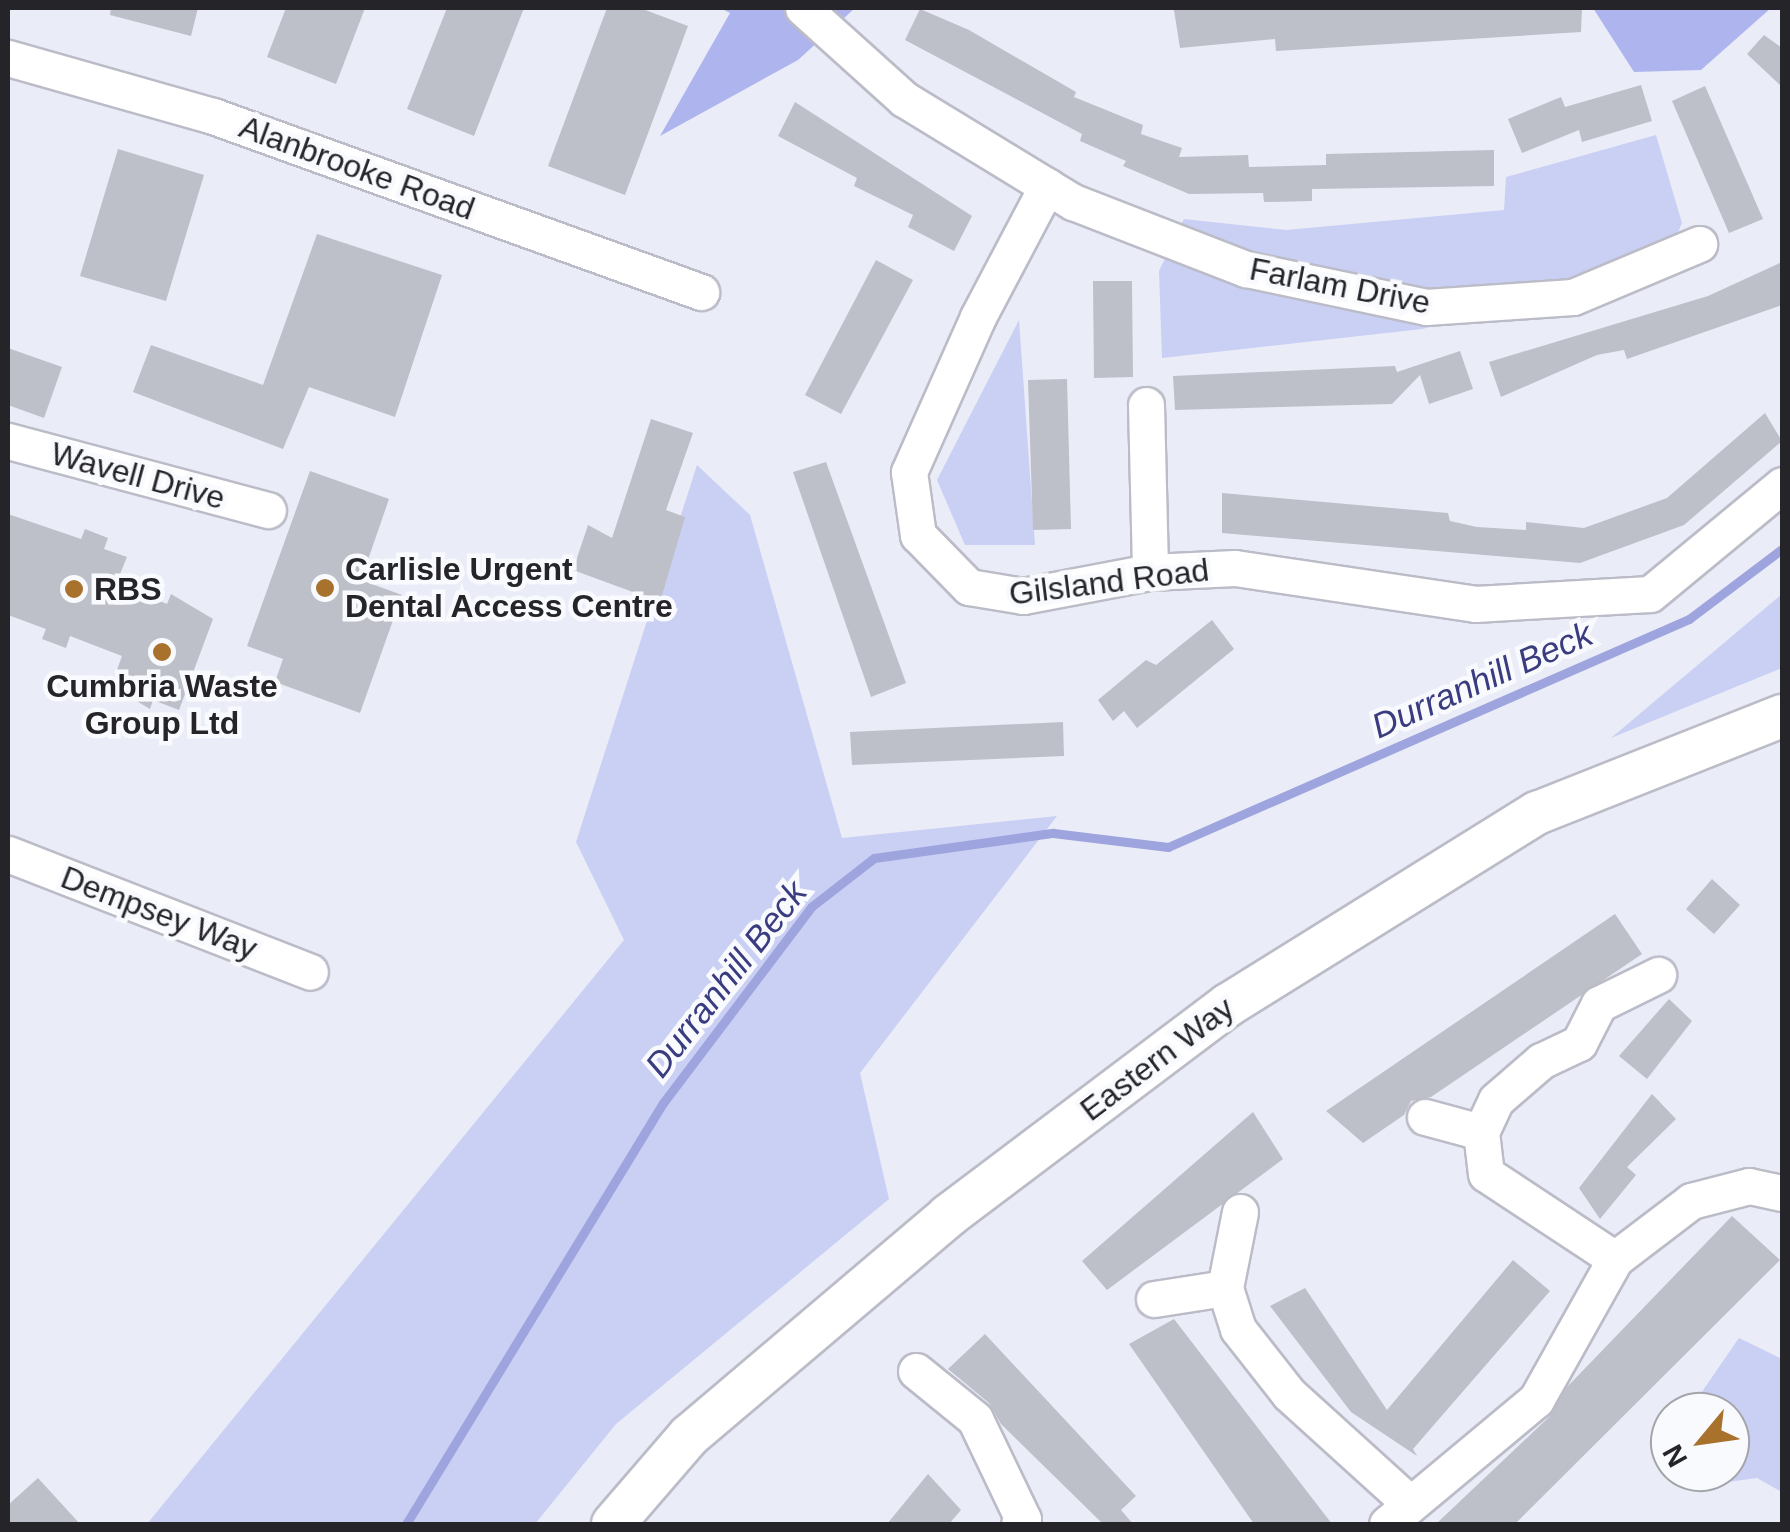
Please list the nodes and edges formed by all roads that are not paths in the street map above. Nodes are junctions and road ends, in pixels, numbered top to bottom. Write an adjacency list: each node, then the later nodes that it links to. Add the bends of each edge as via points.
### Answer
1 (803, 8): 3 (street, Farlam Drive, via 904,99)
2 (8, 58): 5 (street, Alanbrooke Road, via 213,116)
3 (1046, 186): 4 (street, Farlam Drive, via 1246,270 1426,308 1573,297); 10 (street, Gilsland Road, via 914,452 908,492 918,535 969,587 997,596)
4 (1699, 244)
5 (701, 292)
6 (1146, 405): 10 (street)
7 (8, 441): 9 (street, Wavell Drive)
8 (1782, 485): 10 (street, Gilsland Road, via 1650,594 1476,604 1235,568)
9 (268, 510)
10 (1150, 572)
11 (1782, 716): 25 (street, Eastern Way, via 1536,813 1228,1004 948,1216 689,1436)
12 (8, 854): 13 (street, Dempsey Way)
13 (310, 972)
14 (1658, 975): 16 (street, via 1599,1004 1579,1043 1542,1061 1496,1100)
15 (1425, 1117): 16 (street)
16 (1481, 1132): 19 (street, via 1486,1174)
17 (1782, 1194): 19 (street, via 1749,1186 1691,1201)
18 (1240, 1212): 20 (street)
19 (1616, 1259): 23 (street, via 1536,1400)
20 (1224, 1288): 21 (street); 23 (street, via 1238,1329)
21 (1154, 1300)
22 (916, 1370): 24 (street, via 975,1419)
23 (1397, 1513)
24 (1025, 1523)
25 (613, 1524)

